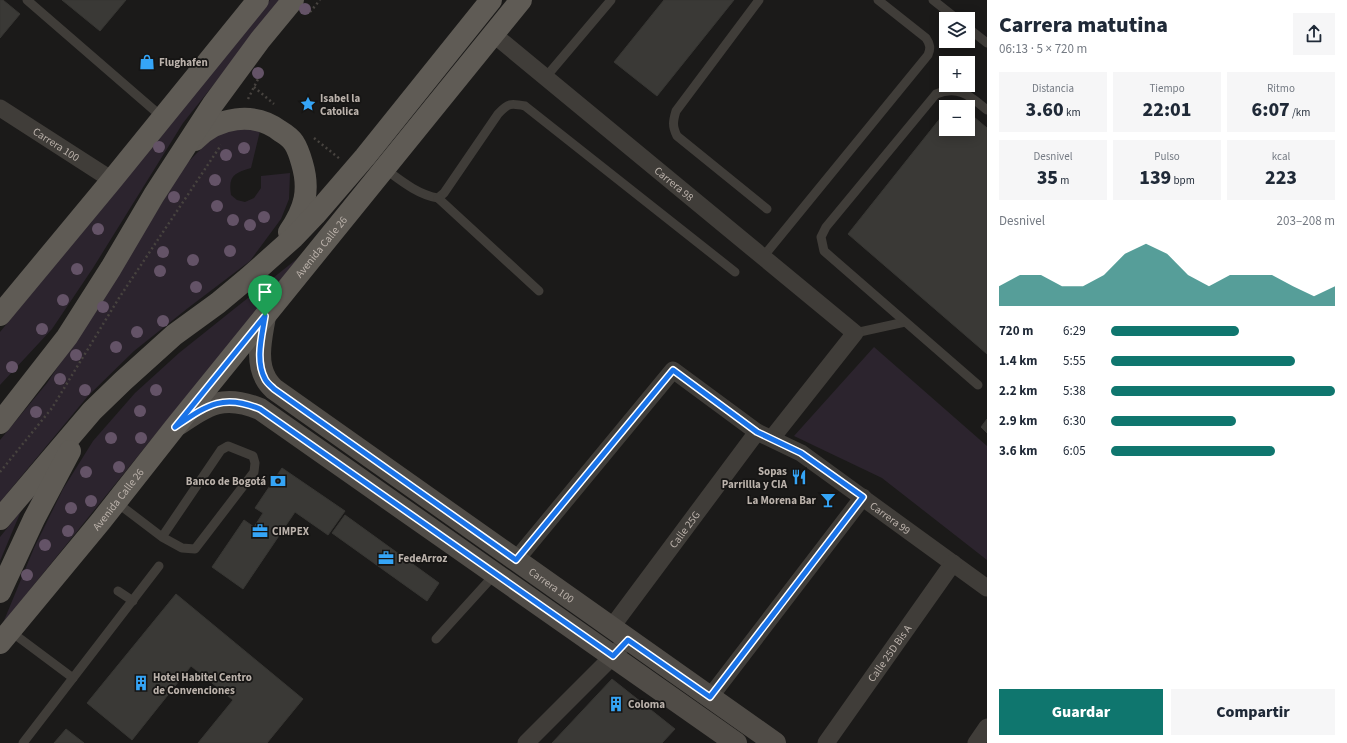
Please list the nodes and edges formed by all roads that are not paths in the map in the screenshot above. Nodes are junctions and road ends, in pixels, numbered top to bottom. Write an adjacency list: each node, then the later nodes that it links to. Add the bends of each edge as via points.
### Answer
1 (27, 0): 17 (lane)
2 (258, 0): 17 (main road)
3 (293, 0): 18 (main road, via 213,104)
4 (491, 0): 24 (main road, via 342,185)
5 (521, 0): 11 (main road, Avenida Calle 26)
6 (611, 0): 14 (lane)
7 (759, 0): 22 (lane, via 676,111 674,129 677,136)
8 (878, 0): 23 (lane, via 926,38 930,43 928,55)
9 (933, 0): 10 (lane)
10 (948, 12)
11 (493, 34): 14 (street, Carrera 98); 19 (main road, Avenida Calle 26)
12 (975, 34): 13 (lane)
13 (987, 43)
14 (545, 78): 23 (street, Carrera 98)
15 (0, 108): 20 (street, Carrera 100)
16 (987, 110): 29 (lane, via 970,96 957,91 936,94 826,227 821,237 824,251)
17 (162, 117): 20 (main road)
18 (182, 153): 24 (main road, via 208,128 238,119 251,118 264,122 277,128 294,143 304,168 306,193 299,218); 31 (main road)
19 (385, 169): 21 (lane, via 428,196); 28 (main road, Avenida Calle 26)
20 (112, 180): 27 (main road)
21 (438, 198): 25 (lane, via 498,114 506,106 525,106); 26 (lane)
22 (767, 209)
23 (763, 257): 30 (street, Carrera 98)
24 (271, 259): 34 (main road, via 169,339)
25 (735, 272)
26 (539, 291)
27 (0, 315)
28 (265, 316): 36 (main road, Avenida Calle 26); 42 (main road, Carrera 100, via 260,359 266,379 274,389)
29 (905, 322): 30 (lane); 32 (lane)
30 (855, 334): 37 (street, Calle 25G)
31 (67, 337): 33 (main road); 35 (main road)
32 (978, 385)
33 (0, 398)
34 (92, 411): 40 (main road); 47 (main road, via 46,495)
35 (0, 423)
36 (175, 427): 39 (main road, Avenida Calle 26); 45 (main road, via 199,411 220,402 248,404 260,409)
37 (765, 435): 38 (street, Carrera 99, via 801,453); 42 (street, Carrera 99, via 673,370); 50 (street, Calle 25G)
38 (863, 497): 43 (street, Carrera 99); 55 (street)
39 (116, 502): 41 (lane); 51 (main road, Avenida Calle 26)
40 (0, 519)
41 (162, 537): 41 (lane, via 182,548 195,549 254,472 253,456 228,446 221,450)
42 (516, 560): 50 (main road, Carrera 100)
43 (953, 563): 46 (street, Carrera 99); 61 (street, Calle 25D Bis A)
44 (159, 566): 49 (lane)
45 (496, 574): 52 (lane); 53 (main road)
46 (987, 588)
47 (0, 592)
48 (118, 592): 49 (lane)
49 (133, 601): 54 (lane)
50 (620, 634): 53 (street, Calle 25G); 55 (main road, Carrera 100)
51 (5, 637): 54 (lane)
52 (436, 639)
53 (613, 656): 58 (street, Calle 25G); 59 (main road)
54 (73, 678): 57 (lane)
55 (710, 697): 60 (main road, Carrera 100)
56 (987, 727): 62 (street)
57 (23, 743)
58 (526, 743)
59 (736, 743)
60 (775, 743)
61 (826, 743)
62 (976, 743)

